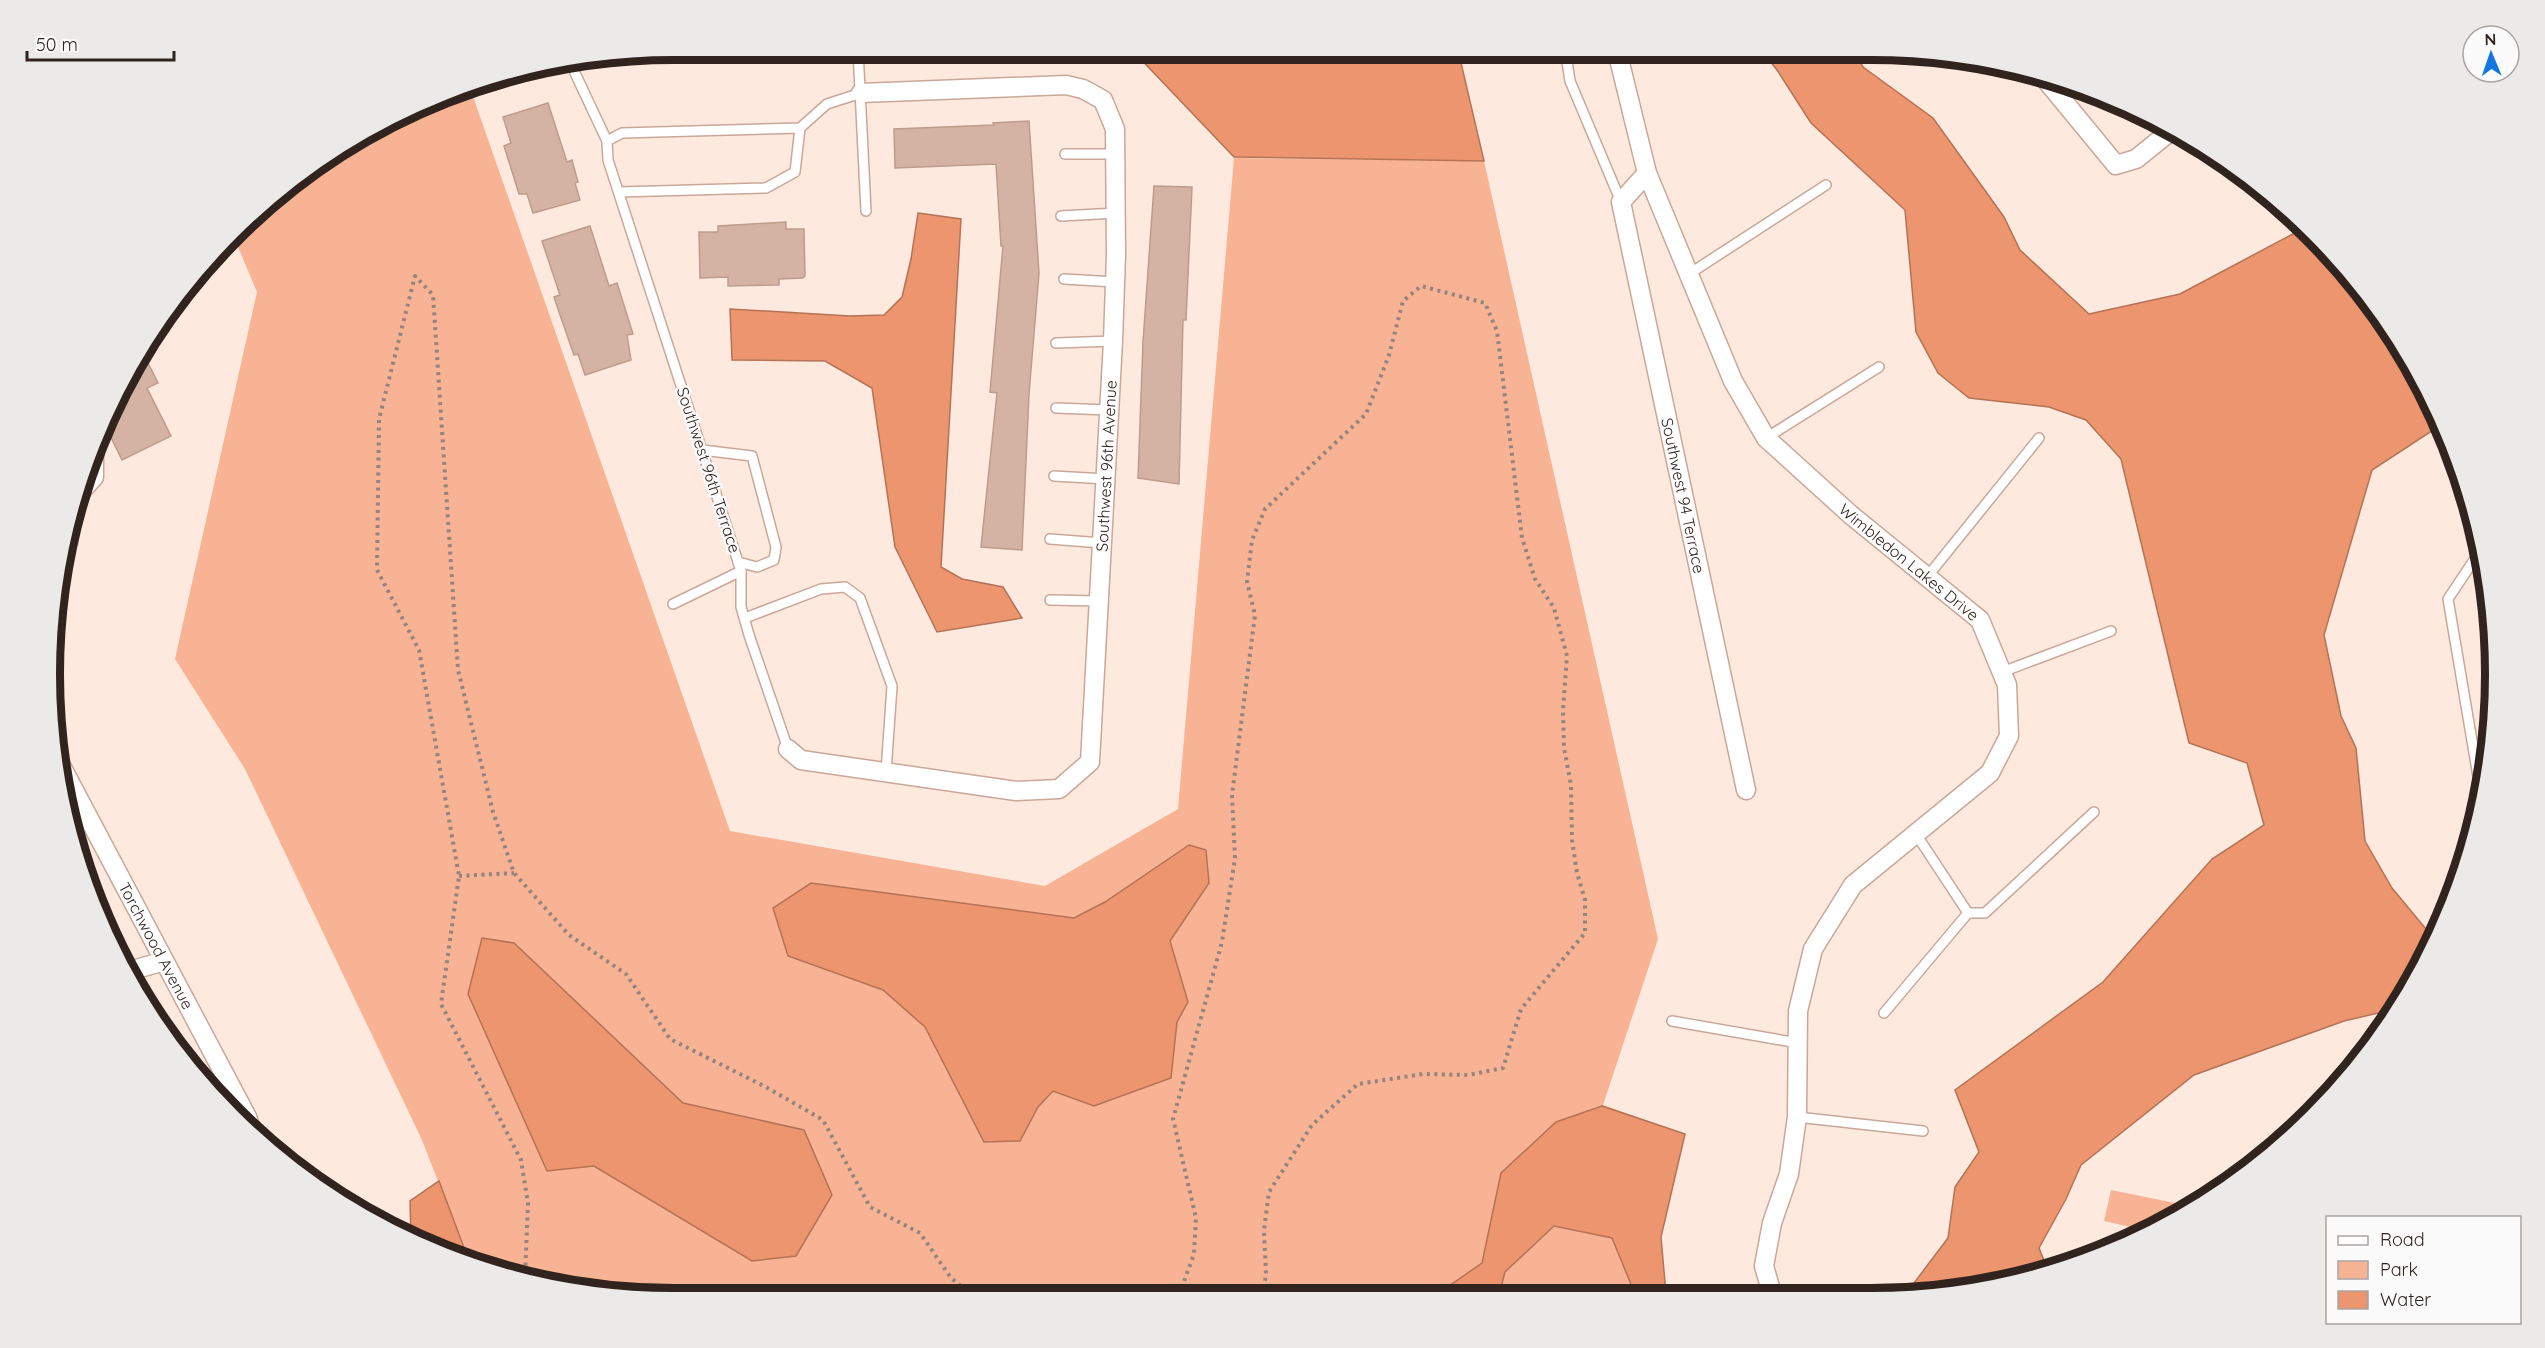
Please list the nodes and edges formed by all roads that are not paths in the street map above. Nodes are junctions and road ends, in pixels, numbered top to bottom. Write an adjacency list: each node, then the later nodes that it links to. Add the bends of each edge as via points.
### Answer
1 (859, 60): 6 (lane)
2 (1567, 60): 15 (lane, Southwest 94 Terrace, via 1570,81)
3 (1619, 60): 12 (street, Wimbledon Lakes Drive)
4 (575, 73): 9 (lane, Southwest 96th Terrace)
5 (2053, 88): 8 (street, via 2116,165 2136,159)
6 (861, 93): 7 (lane, via 827,104); 11 (street, Southwest 96th Avenue, via 1066,85 1083,89 1103,100 1115,129); 16 (lane)
7 (800, 128): 9 (lane, via 622,133); 14 (lane, via 795,172 766,188)
8 (2166, 135)
9 (607, 141): 14 (lane, Southwest 96th Terrace, via 608,160)
10 (1065, 154): 11 (lane)
11 (1115, 154): 17 (street, Southwest 96th Avenue)
12 (1647, 173): 15 (street); 19 (street, Wimbledon Lakes Drive)
13 (1826, 185): 19 (lane)
14 (619, 192): 29 (lane, Southwest 96th Terrace)
15 (1621, 202): 47 (street, Southwest 94 Terrace)
16 (866, 211)
17 (1116, 213): 18 (lane); 21 (street, Southwest 96th Avenue)
18 (1061, 216)
19 (1689, 274): 27 (street, Wimbledon Lakes Drive, via 1733,381)
20 (1064, 279): 21 (lane)
21 (1115, 282): 22 (street, Southwest 96th Avenue)
22 (1113, 341): 23 (lane); 26 (street, Southwest 96th Avenue)
23 (1056, 343)
24 (1879, 367): 27 (lane)
25 (1056, 408): 26 (lane)
26 (1109, 410): 31 (street, Southwest 96th Avenue)
27 (1766, 438): 36 (street, Wimbledon Lakes Drive)
28 (2039, 438): 36 (lane)
29 (702, 450): 35 (lane, Southwest 96th Terrace); 35 (lane, via 752,456 776,547 774,560 758,567)
30 (1054, 476): 31 (lane)
31 (1106, 479): 33 (street, Southwest 96th Avenue)
32 (1050, 539): 33 (lane)
33 (1102, 543): 38 (street, Southwest 96th Avenue)
34 (2474, 559): 44 (lane, via 2448,598)
35 (740, 566): 39 (lane); 40 (lane, Southwest 96th Terrace)
36 (1927, 577): 42 (street, Wimbledon Lakes Drive, via 1980,620)
37 (1050, 600): 38 (lane)
38 (1099, 601): 45 (street, Southwest 96th Avenue, via 1090,762 1059,789 1016,791)
39 (673, 604)
40 (744, 618): 43 (lane, Southwest 96th Terrace); 45 (lane, via 821,589 845,587 860,598 892,686)
41 (2111, 631): 42 (lane)
42 (2002, 672): 49 (street, Wimbledon Lakes Drive, via 2007,685 2009,736 1990,773)
43 (788, 749): 45 (street, Southwest 96th Avenue, via 801,760)
44 (2477, 771)
45 (886, 772)
46 (70, 783): 51 (street, Torchwood Avenue)
47 (1746, 790)
48 (2094, 812): 50 (lane, via 1985,913)
49 (1916, 834): 50 (lane); 55 (street, Wimbledon Lakes Drive, via 1853,885 1813,949 1798,1011)
50 (1968, 913): 53 (lane)
51 (164, 961): 52 (street); 56 (street, Torchwood Avenue)
52 (136, 969)
53 (1884, 1013)
54 (1672, 1021): 55 (lane)
55 (1798, 1043): 57 (street, Wimbledon Lakes Drive)
56 (243, 1111)
57 (1797, 1117): 58 (lane); 59 (street, Wimbledon Lakes Drive, via 1789,1174 1772,1223 1764,1266)
58 (1923, 1131)
59 (1770, 1288)

